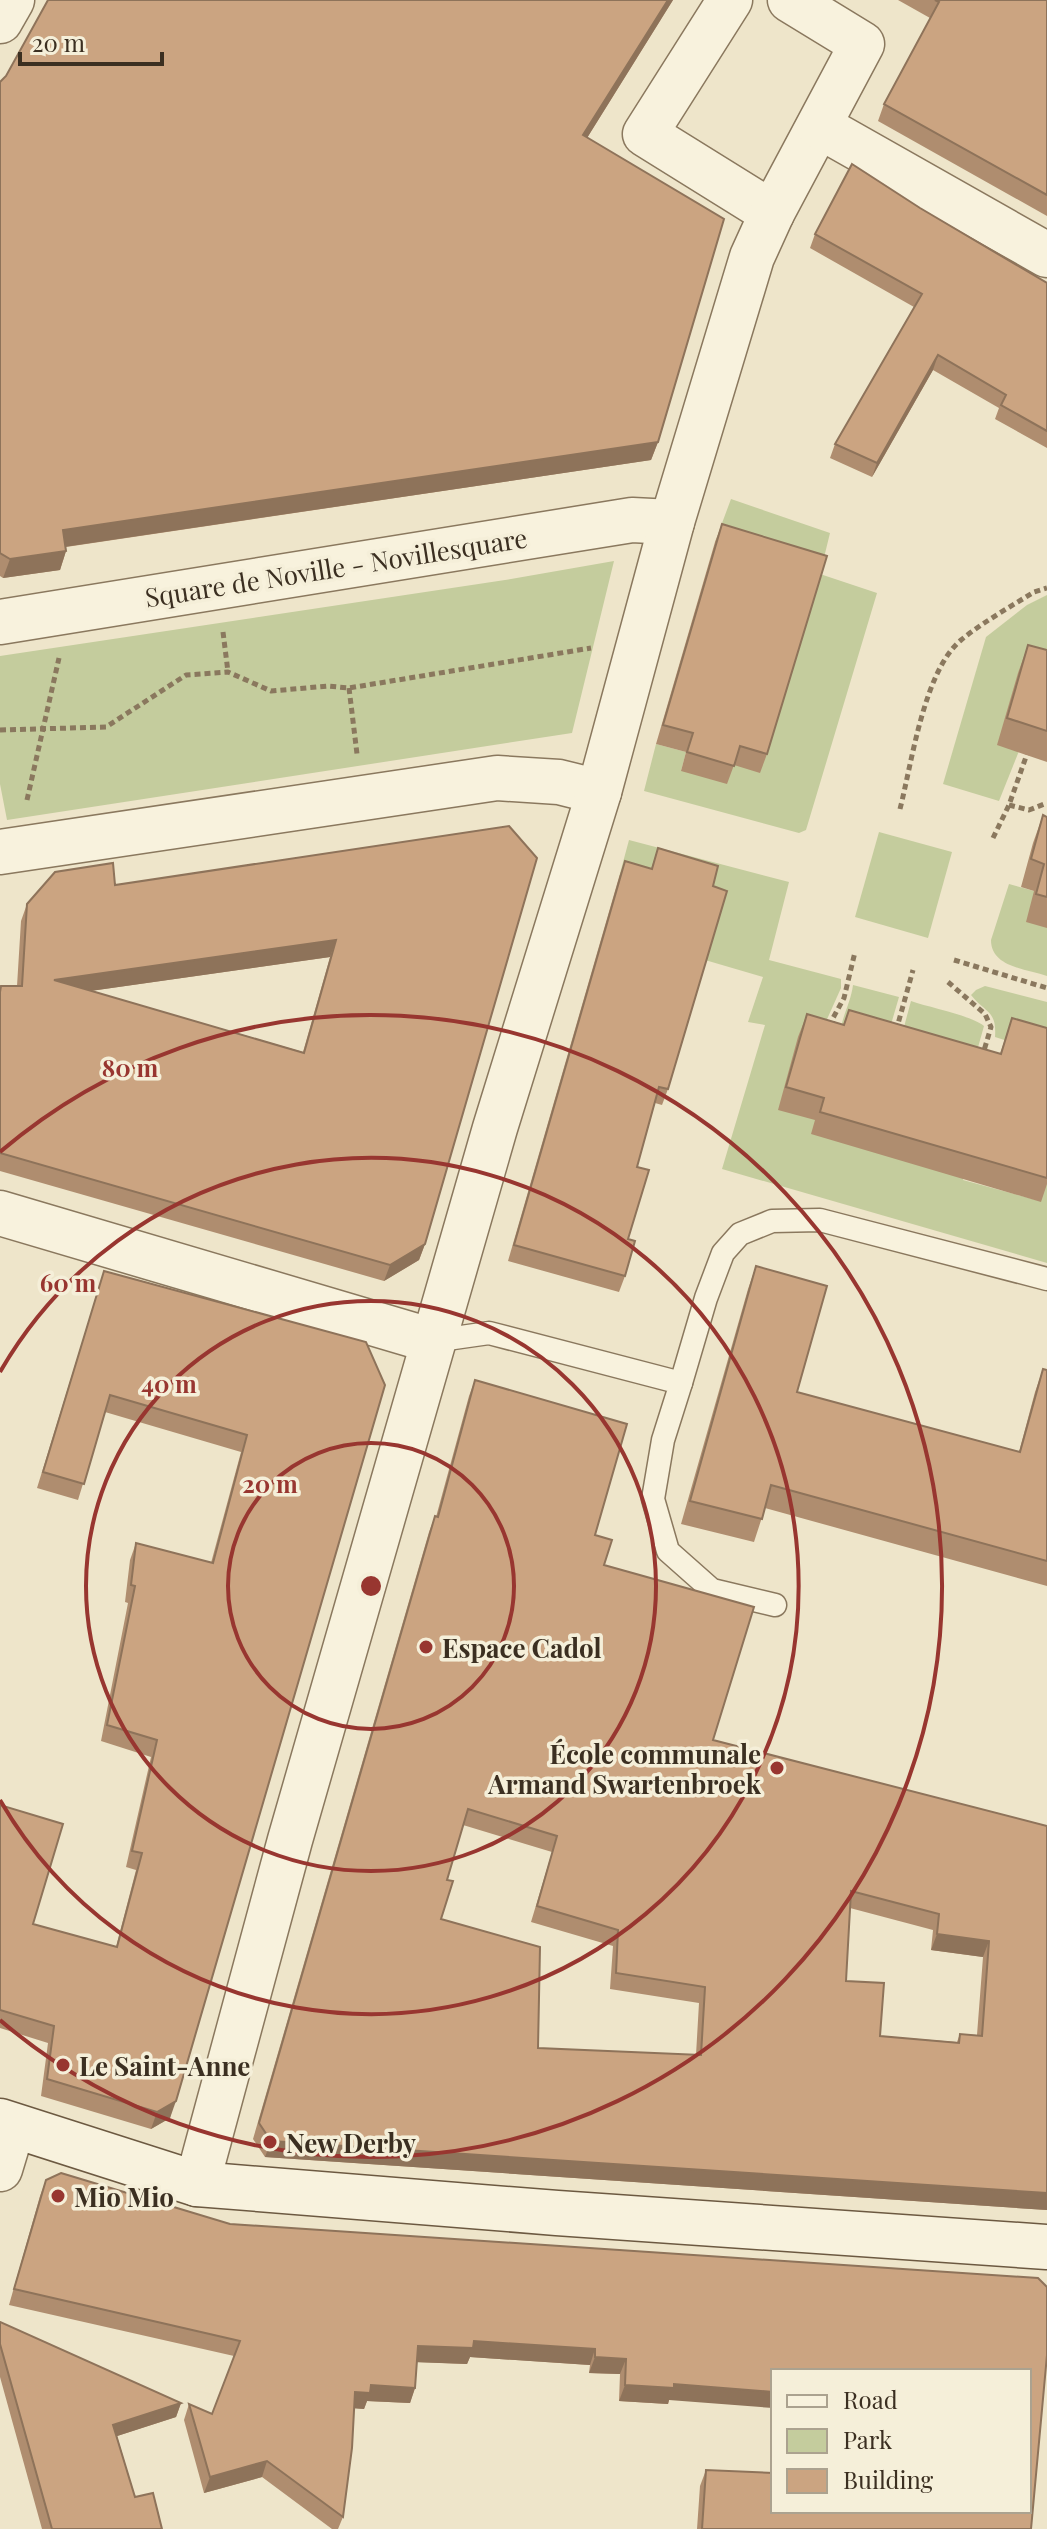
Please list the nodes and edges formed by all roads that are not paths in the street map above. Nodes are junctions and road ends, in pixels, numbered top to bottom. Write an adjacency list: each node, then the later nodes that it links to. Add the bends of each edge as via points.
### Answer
1 (12, 0): 4 (street)
2 (730, 0): 6 (street, via 645,134)
3 (790, 0): 5 (street, via 862,44)
4 (0, 21)
5 (819, 126): 6 (street); 7 (street)
6 (772, 213): 8 (street, via 752,257)
7 (1047, 255)
8 (672, 522): 9 (street, Square de Noville - Novillesquare, via 632,520); 10 (street)
9 (0, 622)
10 (599, 792): 11 (street, via 559,782 497,778); 14 (street)
11 (0, 852)
12 (0, 1213): 14 (street)
13 (1047, 1279): 15 (lane, via 820,1220 772,1221 740,1234 723,1253)
14 (433, 1341): 15 (lane, via 489,1333); 19 (street)
15 (681, 1383): 16 (lane, via 663,1440 653,1499 668,1551 712,1590)
16 (775, 1605)
17 (6, 2123): 18 (street); 19 (street)
18 (0, 2169)
19 (197, 2184): 20 (street)
20 (1047, 2247)

